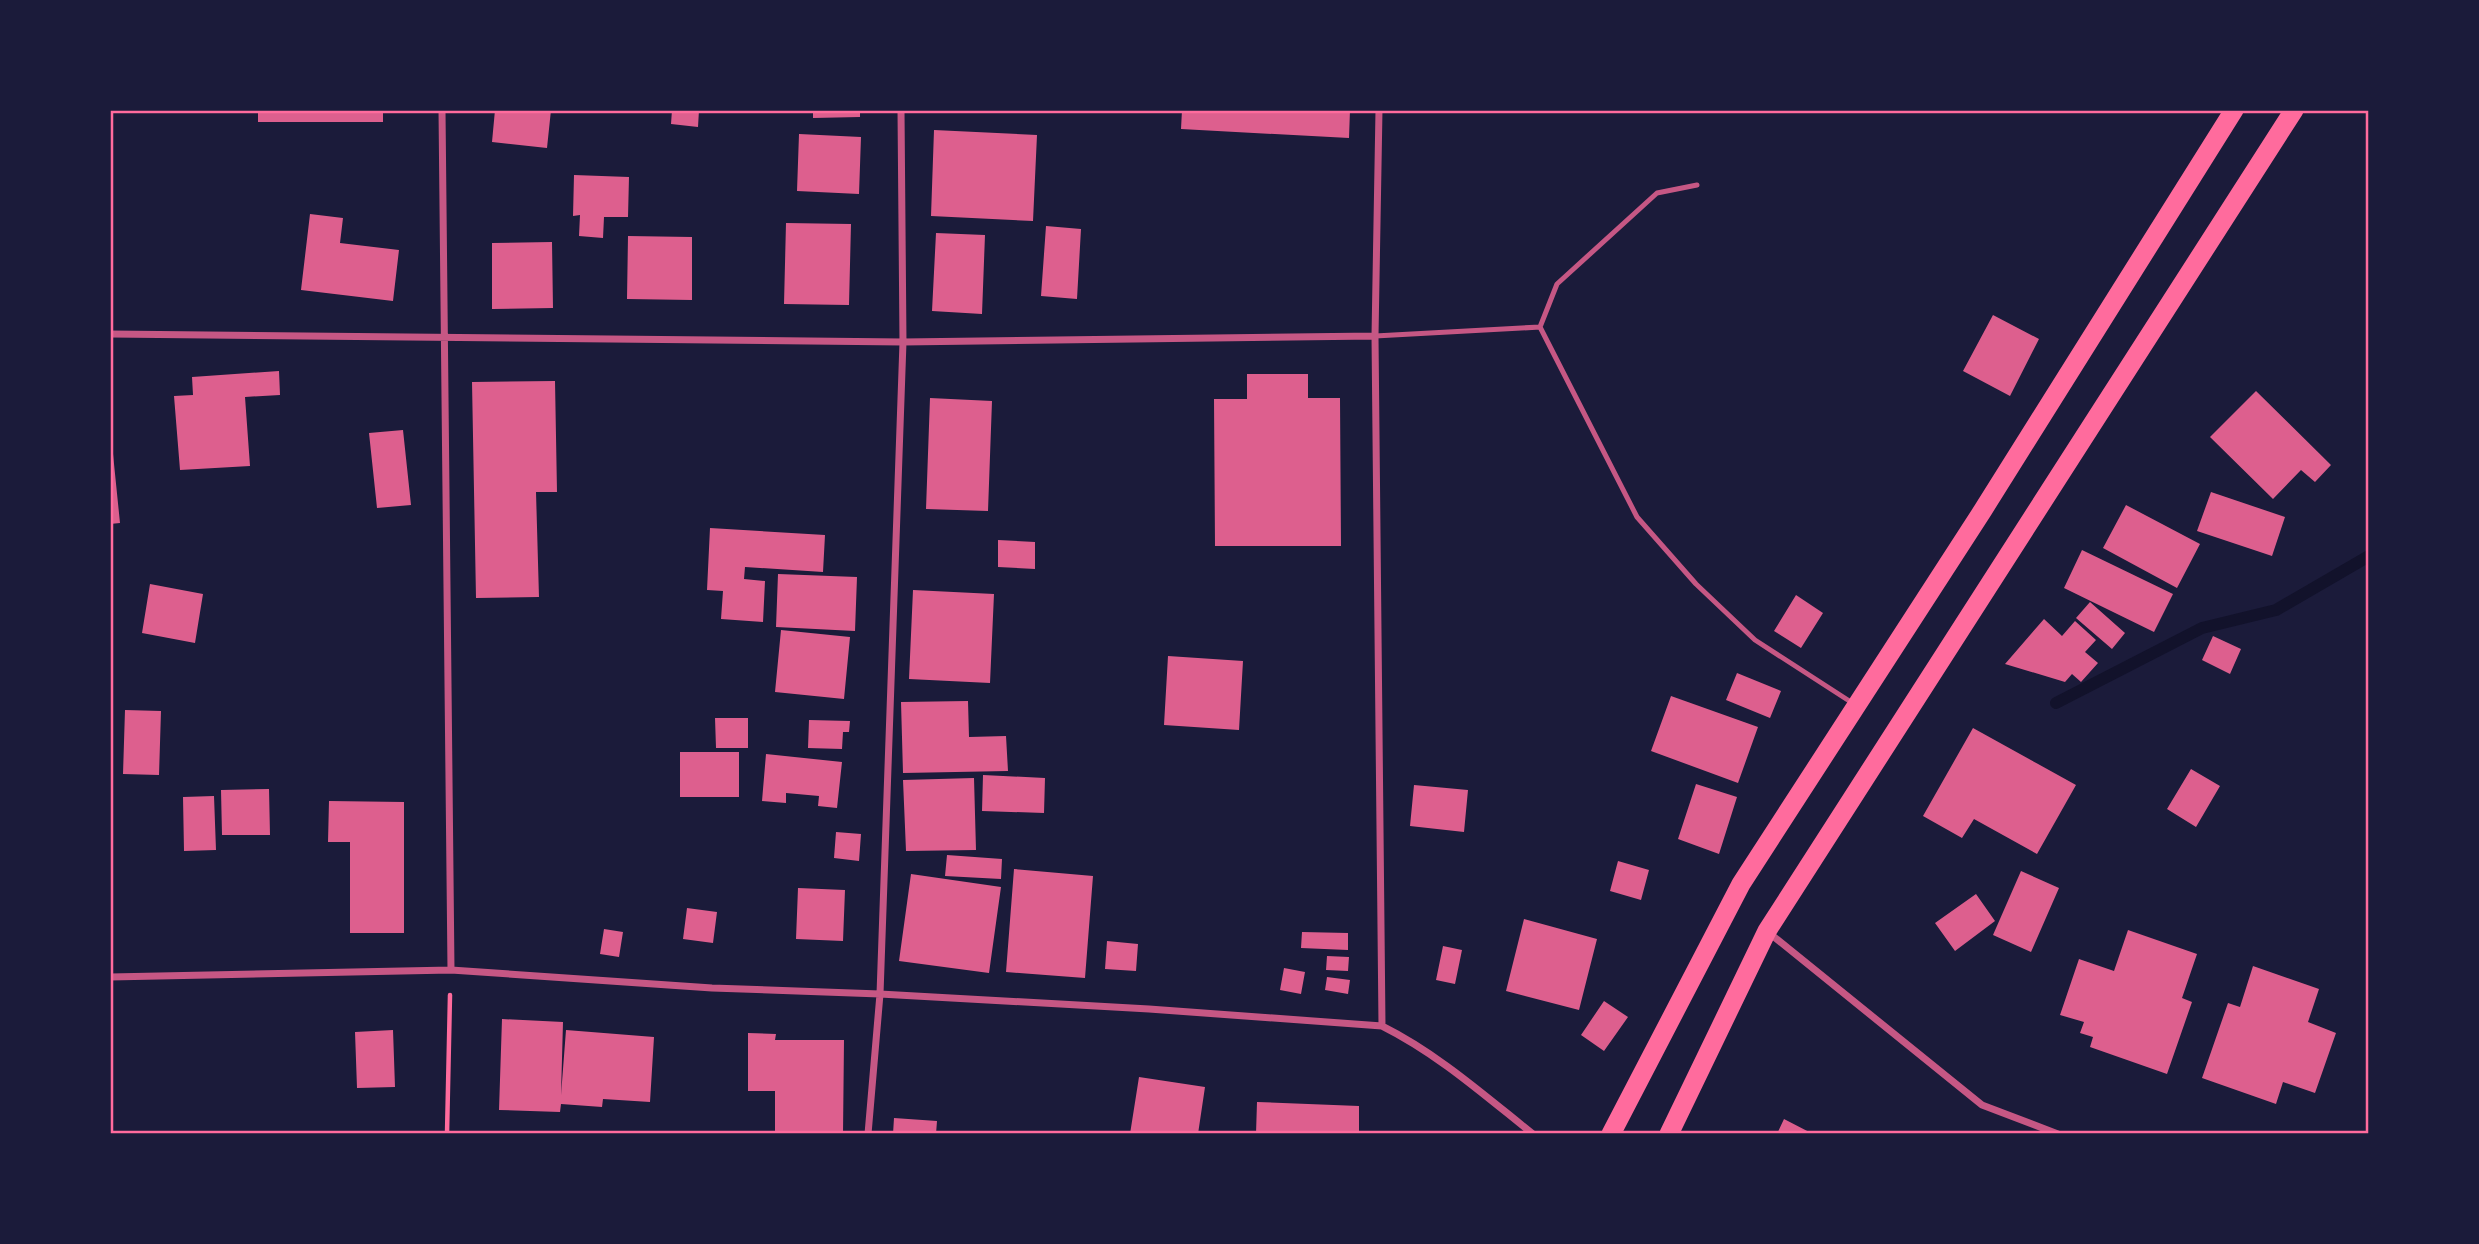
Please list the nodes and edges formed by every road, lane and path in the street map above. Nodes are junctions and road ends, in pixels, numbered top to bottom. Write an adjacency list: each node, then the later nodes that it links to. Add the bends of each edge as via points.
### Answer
1 (442, 110): 9 (street)
2 (901, 110): 11 (street)
3 (1378, 110): 10 (street)
4 (2234, 110): 12 (highway)
5 (2294, 110): 13 (highway)
6 (1698, 185): 7 (lane, via 1657,193 1557,284)
7 (1540, 327): 10 (lane); 12 (lane, via 1637,517 1696,584 1755,640)
8 (110, 334): 9 (street)
9 (444, 336): 11 (street); 14 (street)
10 (1375, 336): 11 (street); 17 (street)
11 (903, 342): 16 (street)
12 (1856, 706): 22 (highway, via 1741,884)
13 (1767, 931): 18 (street, via 1982,1105); 23 (highway)
14 (451, 970): 15 (street); 16 (street); 19 (path)
15 (110, 977)
16 (880, 994): 17 (street); 20 (street)
17 (1382, 1026): 21 (street, via 1437,1058)
18 (2035, 1125): 24 (lane); 25 (street)
19 (447, 1134)
20 (868, 1134)
21 (1533, 1134)
22 (1611, 1134)
23 (1669, 1134)
24 (2032, 1134)
25 (2058, 1134)

